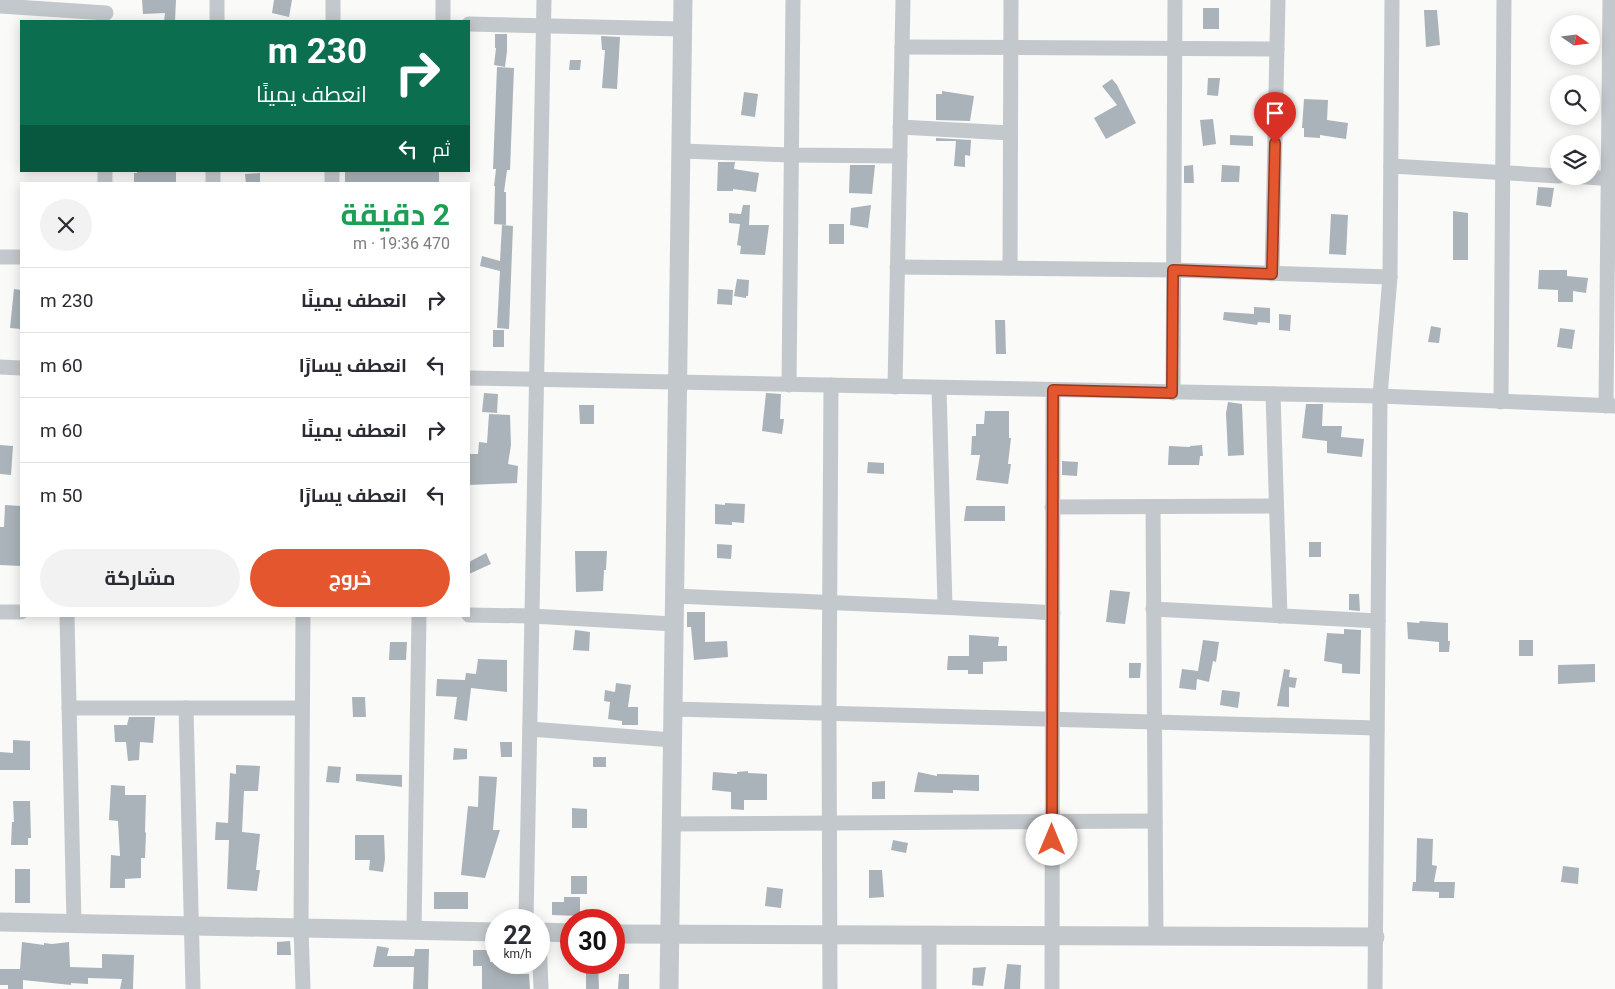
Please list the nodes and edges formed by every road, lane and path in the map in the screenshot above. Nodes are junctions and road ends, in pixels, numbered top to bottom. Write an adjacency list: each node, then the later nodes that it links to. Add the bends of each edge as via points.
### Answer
1 (217, 0): 16 (street)
2 (333, 0): 17 (street)
3 (443, 0): 18 (street)
4 (544, 0): 20 (street)
5 (683, 0): 21 (street)
6 (793, 0): 29 (street)
7 (903, 0): 22 (street)
8 (1011, 0): 23 (street)
9 (1175, 0): 24 (street)
10 (1278, 0): 25 (street)
11 (1392, 0): 31 (street)
12 (1504, 0): 32 (street)
13 (1610, 0): 34 (street)
14 (0, 6): 15 (street)
15 (106, 11)
16 (216, 20)
17 (333, 20)
18 (442, 20)
19 (470, 24): 20 (street)
20 (544, 26): 21 (street); 45 (street)
21 (682, 29): 28 (street)
22 (902, 47): 23 (street); 26 (street)
23 (1010, 48): 24 (street); 27 (street)
24 (1174, 49): 25 (street); 39 (street)
25 (1277, 49): 40 (street)
26 (900, 127): 27 (street); 30 (street)
27 (1010, 133): 38 (street)
28 (681, 151): 29 (street); 46 (street)
29 (792, 155): 30 (street); 47 (street)
30 (900, 156): 37 (street)
31 (1391, 166): 32 (street); 41 (street)
32 (1503, 173): 33 (street); 55 (street)
33 (1550, 176)
34 (1612, 178): 56 (street)
35 (0, 257): 36 (street)
36 (20, 258)
37 (897, 267): 38 (street); 49 (street)
38 (1010, 268): 39 (street)
39 (1173, 270): 40 (street); 52 (street)
40 (1272, 274): 41 (street)
41 (1390, 277): 54 (street)
42 (0, 367): 43 (street)
43 (20, 368)
44 (470, 378): 45 (street)
45 (536, 379): 46 (street); 68 (street)
46 (678, 382): 47 (street); 60 (street)
47 (789, 385): 48 (street)
48 (831, 386): 49 (street); 61 (street)
49 (895, 387): 50 (street)
50 (939, 388): 51 (street); 62 (street)
51 (1053, 390): 52 (street); 58 (street)
52 (1172, 393): 53 (street)
53 (1273, 394): 54 (street); 57 (street)
54 (1380, 396): 55 (street); 73 (street)
55 (1501, 402): 56 (street)
56 (1610, 406)
57 (1276, 506): 59 (street); 69 (street)
58 (1052, 507): 59 (street); 66 (street)
59 (1153, 507): 63 (street)
60 (675, 596): 61 (street); 74 (street)
61 (829, 603): 62 (street); 79 (street)
62 (945, 606): 66 (street)
63 (1153, 609): 69 (street); 81 (street)
64 (0, 612): 65 (street)
65 (20, 612)
66 (1053, 613): 80 (street)
67 (470, 615): 68 (street)
68 (532, 616): 74 (street); 83 (street)
69 (1280, 616): 73 (street)
70 (67, 617): 75 (street)
71 (303, 617): 77 (street)
72 (419, 617): 94 (street)
73 (1378, 621): 82 (street)
74 (674, 624): 78 (street)
75 (69, 708): 76 (street); 91 (street)
76 (186, 708): 77 (street); 92 (street)
77 (302, 708): 93 (street)
78 (673, 709): 79 (street); 84 (street)
79 (829, 713): 80 (street); 87 (street)
80 (1053, 720): 81 (street); 85 (street)
81 (1154, 723): 82 (street); 86 (street)
82 (1377, 728): 102 (street)
83 (530, 729): 84 (street); 89 (street)
84 (673, 740): 88 (street)
85 (1052, 821): 86 (street); 87 (street); 100 (street)
86 (1155, 821): 101 (street)
87 (830, 823): 88 (street); 98 (street)
88 (672, 824): 97 (street)
89 (526, 909)
90 (0, 922): 91 (street)
91 (74, 923): 92 (street)
92 (191, 925): 93 (street); 104 (street)
93 (301, 928): 94 (street); 105 (street)
94 (414, 930): 95 (street)
95 (485, 932)
96 (625, 934): 97 (street)
97 (670, 935): 98 (street); 107 (street)
98 (831, 936): 99 (street); 108 (street)
99 (930, 936): 100 (street); 109 (street)
100 (1052, 936): 101 (street); 110 (street)
101 (1156, 936): 102 (street)
102 (1376, 937): 111 (street)
103 (540, 974): 106 (street)
104 (193, 989)
105 (304, 989)
106 (541, 989)
107 (670, 989)
108 (830, 989)
109 (930, 989)
110 (1052, 989)
111 (1375, 989)

